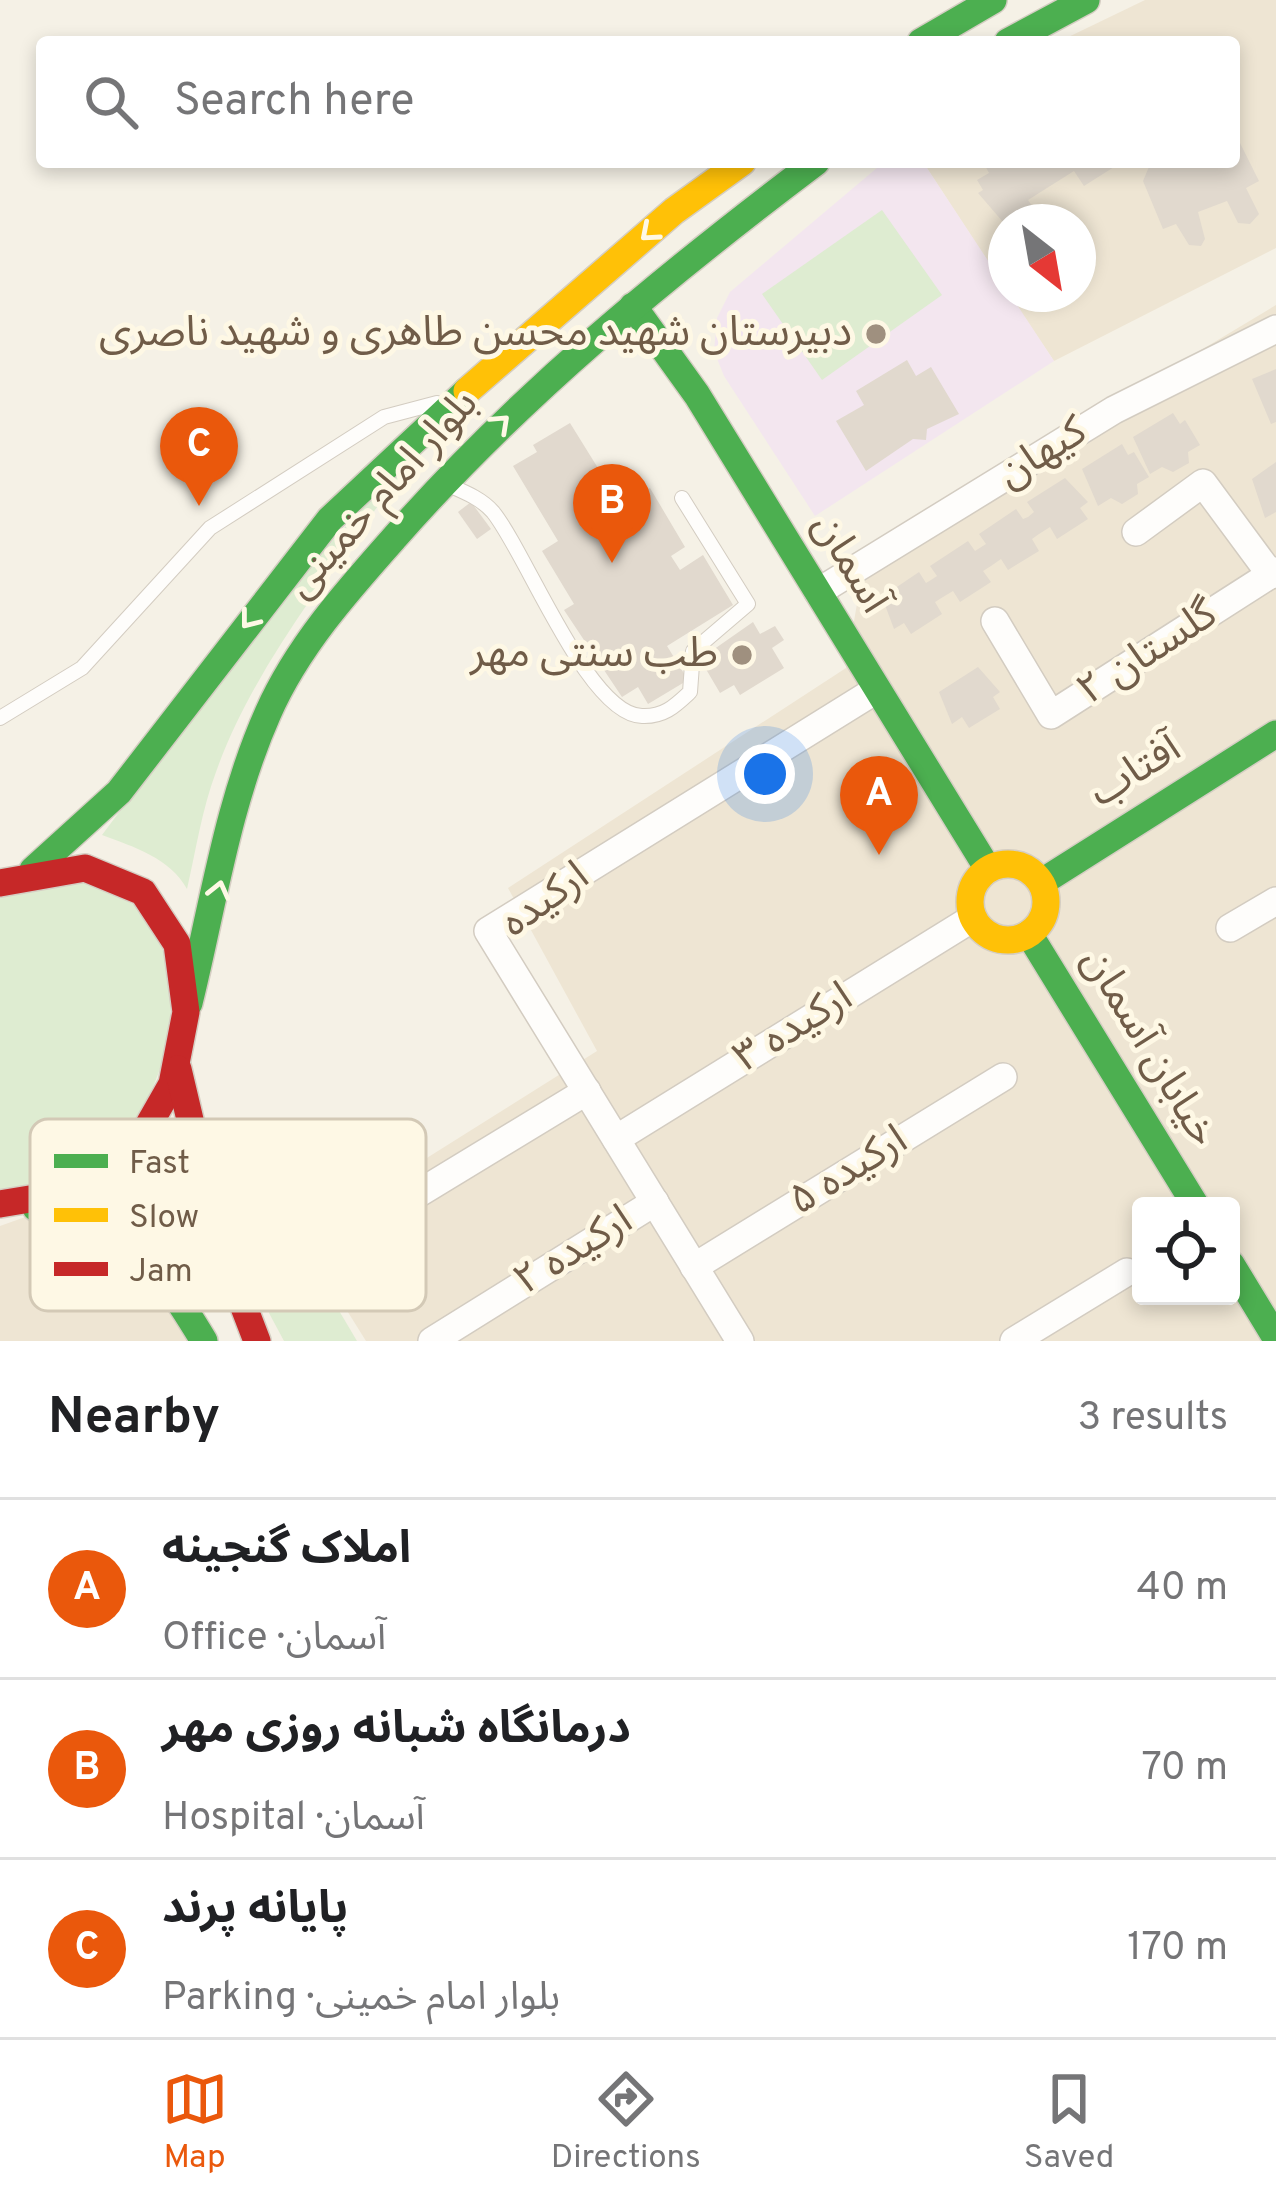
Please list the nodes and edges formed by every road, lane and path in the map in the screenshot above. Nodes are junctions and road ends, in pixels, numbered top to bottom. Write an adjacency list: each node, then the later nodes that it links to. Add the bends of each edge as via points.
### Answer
1 (993, 0): 3 (main road)
2 (1086, 0): 4 (main road)
3 (931, 36)
4 (1019, 36)
5 (734, 168): 9 (main road, بلوار امام خمینی, one-way to 9)
6 (808, 168): 7 (main road, بلوار امام خمینی)
7 (633, 306): 10 (main road, بلوار امام خمینی, one-way to 7); 14 (main road, آسمان)
8 (1276, 329): 14 (street, کیهان, via 1114,410)
9 (459, 398): 17 (lane, via 384,417 210,528 82,668); 19 (main road, بلوار امام خمینی, one-way to 19, via 330,519 119,792)
10 (441, 482): 11 (lane, via 491,511 580,660 614,705 638,717 666,713 690,692 693,650 748,604); 27 (main road, بلوار امام خمینی, one-way to 10, via 267,716 299,655)
11 (682, 498)
12 (1136, 532): 13 (street, via 1203,483)
13 (1273, 573): 15 (street, گلستان ۲, via 1052,716)
14 (818, 592): 16 (main road, آسمان)
15 (995, 621)
16 (877, 690): 20 (main road, آسمان); 30 (street, ارکیده, via 488,931)
17 (0, 718)
18 (1276, 734): 21 (main road, آفتاب)
19 (33, 869): 22 (main road); 27 (main road, via 101,872 157,902 176,932)
20 (988, 869): 21 (main road, via 1008,863); 24 (main road, via 974,883)
21 (1042, 882): 26 (main road, via 1047,904)
22 (0, 883)
23 (1276, 901): 25 (street)
24 (973, 918): 26 (main road, via 1003,940); 33 (street, ارکیده ۳)
25 (1230, 928)
26 (1029, 934): 35 (main road, خیابان آسمان)
27 (189, 1003): 28 (main road, بلوار امام خمینی)
28 (178, 1070): 31 (main road); 32 (main road)
29 (1003, 1077): 37 (street, ارکیده ۵)
30 (587, 1091): 33 (street, ارکیده); 34 (street)
31 (153, 1119)
32 (189, 1119)
33 (616, 1139): 36 (street, ارکیده)
34 (426, 1189)
35 (1190, 1197)
36 (655, 1202): 37 (street, ارکیده); 45 (street, ارکیده ۲)
37 (694, 1267): 46 (street, ارکیده)
38 (1127, 1272): 47 (street)
39 (1240, 1279): 42 (main road)
40 (183, 1311): 43 (main road)
41 (242, 1311): 44 (main road)
42 (1276, 1338)
43 (204, 1341)
44 (257, 1341)
45 (432, 1341)
46 (740, 1341)
47 (1014, 1341)

